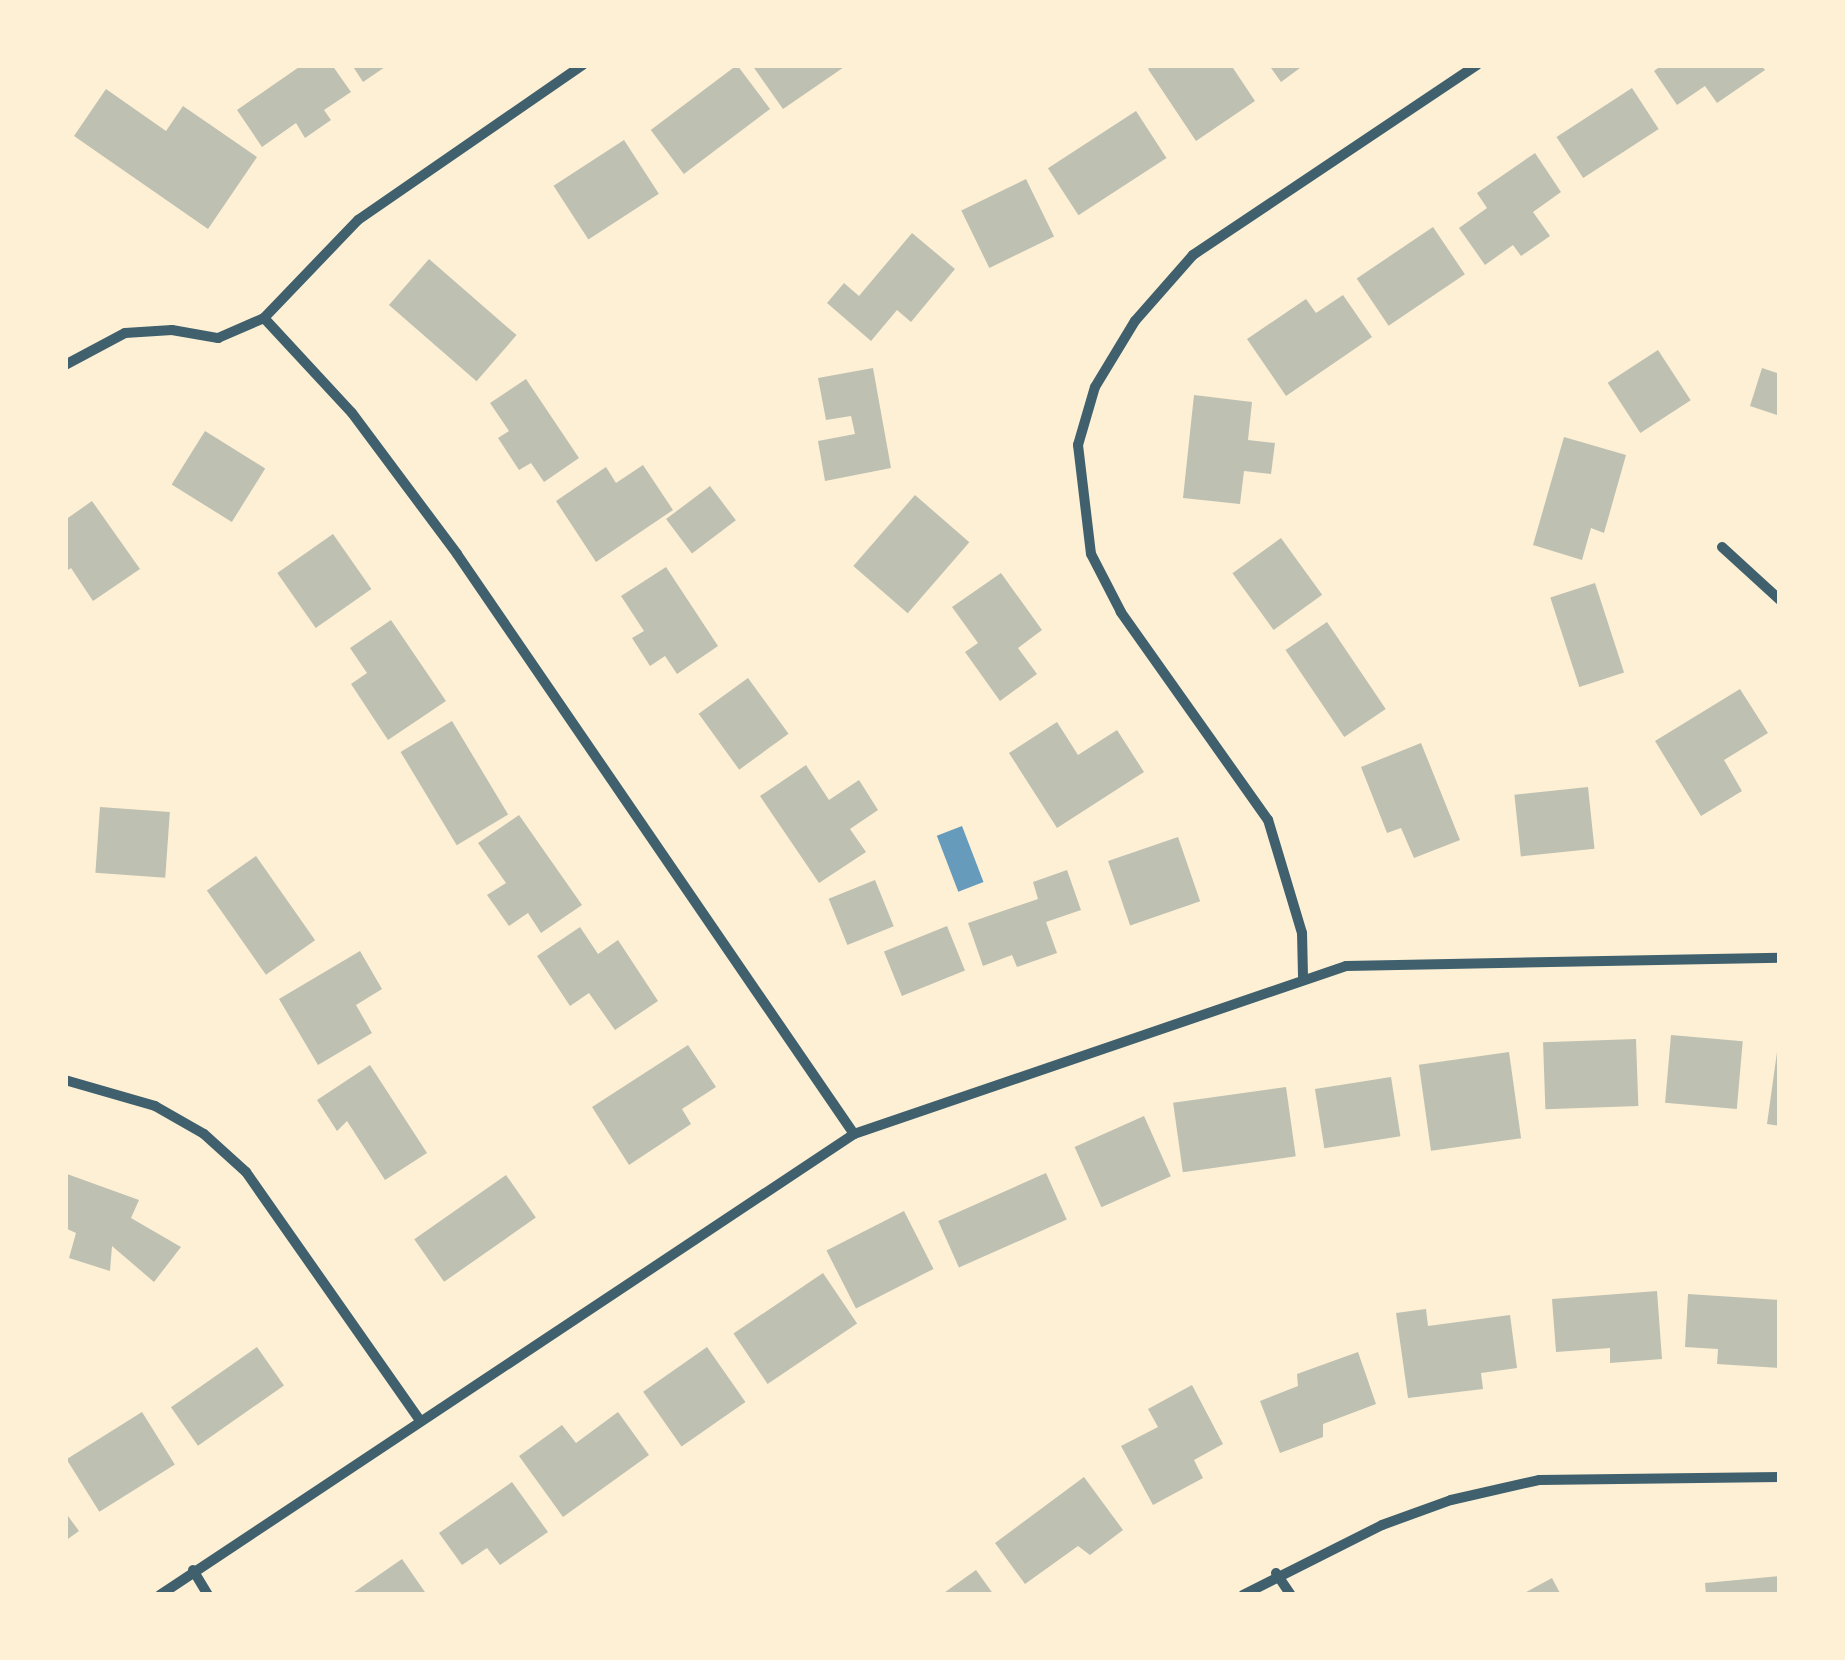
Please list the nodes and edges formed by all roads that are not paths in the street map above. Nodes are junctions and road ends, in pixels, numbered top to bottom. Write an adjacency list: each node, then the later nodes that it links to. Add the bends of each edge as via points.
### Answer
1 (583, 65): 3 (street, via 358,220)
2 (1478, 65): 8 (street, via 1193,255 1135,321 1094,386 1078,444 1091,554 1121,612 1268,820 1302,933)
3 (264, 318): 4 (street, via 218,338 172,330 124,333); 10 (street, via 352,413 456,554)
4 (65, 366)
5 (1722, 547): 6 (street)
6 (1780, 600)
7 (1780, 958): 8 (street, via 1346,966)
8 (1303, 976): 10 (street)
9 (65, 1080): 11 (street, via 155,1106 204,1134 246,1172)
10 (854, 1134): 11 (street)
11 (420, 1420): 13 (street)
12 (1780, 1477): 14 (street, via 1539,1480 1451,1500)
13 (193, 1570): 15 (street); 16 (street)
14 (1276, 1573): 17 (street); 18 (street)
15 (160, 1595)
16 (208, 1595)
17 (1243, 1595)
18 (1292, 1595)

